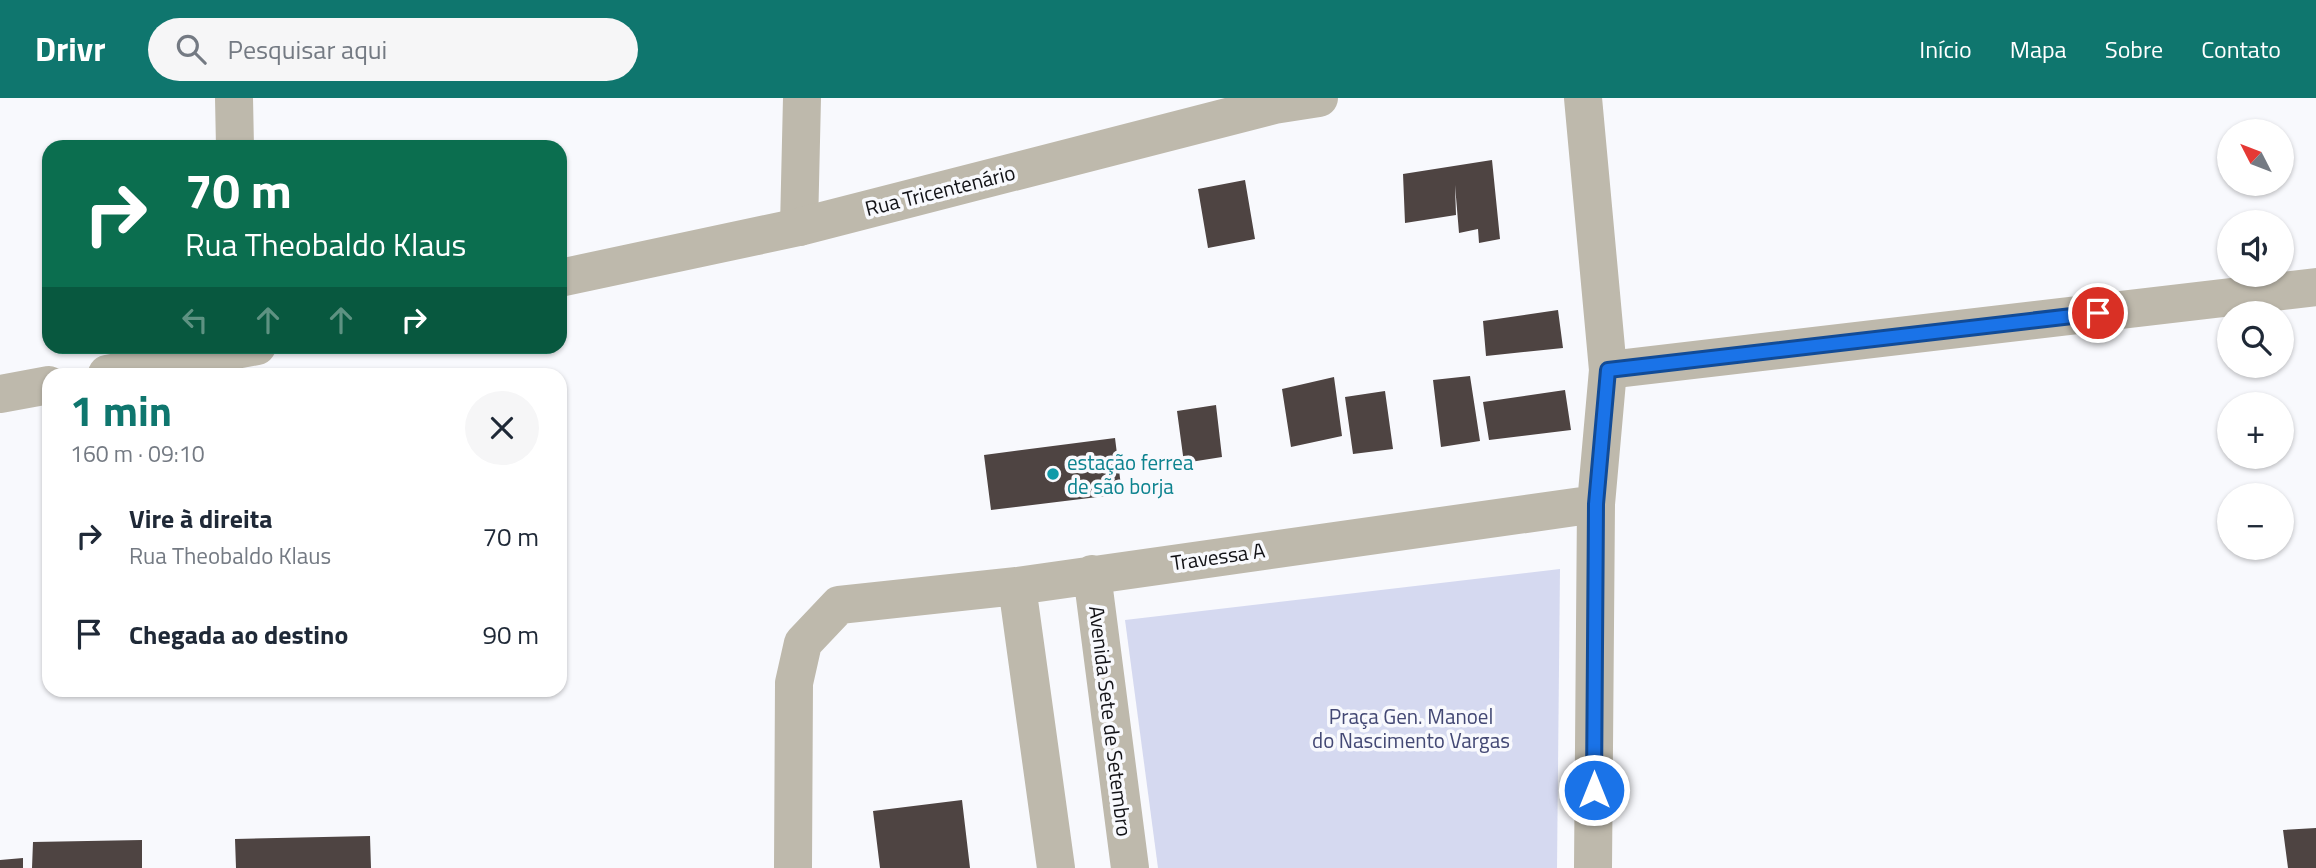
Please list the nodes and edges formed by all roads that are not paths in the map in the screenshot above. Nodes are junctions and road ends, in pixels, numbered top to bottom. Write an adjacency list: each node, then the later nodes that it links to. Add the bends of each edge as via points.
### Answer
1 (234, 98): 6 (street)
2 (802, 98): 7 (street)
3 (1320, 98): 5 (street, Rua Tricentenário)
4 (1583, 98): 12 (street)
5 (1274, 101): 7 (street, Rua Tricentenário)
6 (235, 140)
7 (799, 226): 8 (street, Rua Tricentenário)
8 (567, 276)
9 (2316, 287): 12 (street)
10 (213, 354): 11 (street)
11 (139, 368)
12 (1608, 370): 15 (street)
13 (42, 386): 14 (street)
14 (0, 394)
15 (1596, 504): 16 (street, Travessa A); 21 (street)
16 (1092, 574): 17 (street, Travessa A); 20 (street, Avenida Sete de Setembro)
17 (1017, 586): 18 (street, Travessa A, via 839,605 803,643 794,683); 19 (street)
18 (793, 868)
19 (1056, 868)
20 (1130, 868)
21 (1593, 868)

